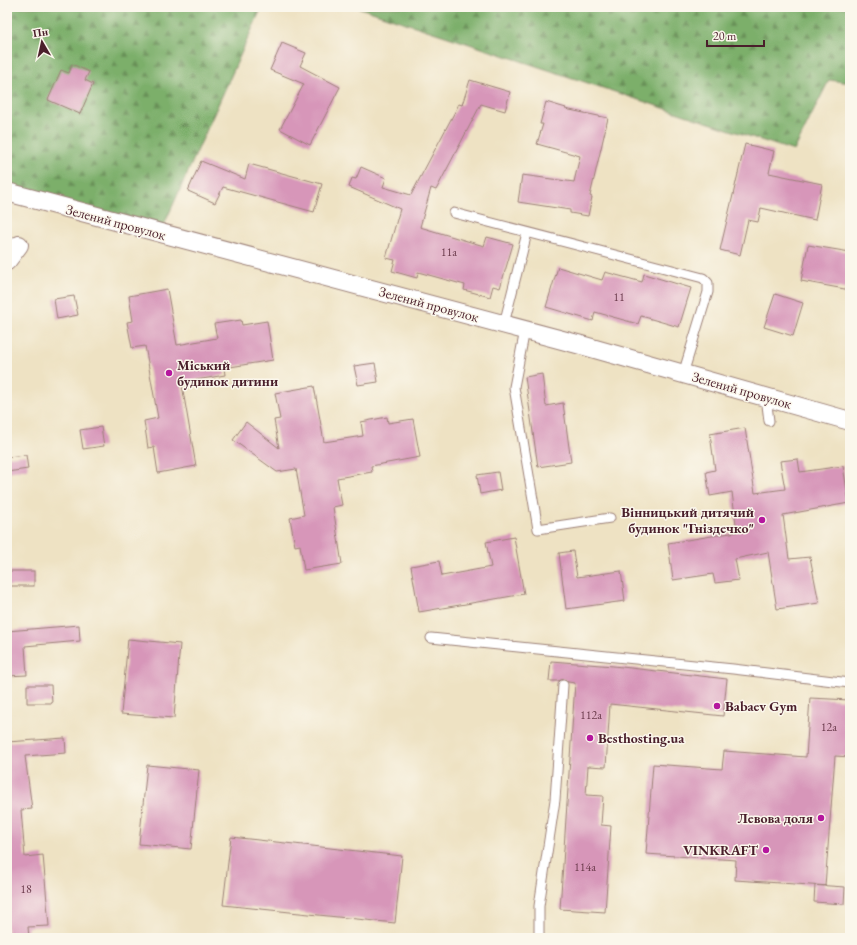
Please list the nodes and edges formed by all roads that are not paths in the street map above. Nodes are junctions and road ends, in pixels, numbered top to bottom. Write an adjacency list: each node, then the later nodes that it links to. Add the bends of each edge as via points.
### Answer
1 (7, 192): 6 (street, Зелений провулок)
2 (454, 213): 3 (lane)
3 (527, 233): 6 (lane); 8 (lane, via 703,278 708,283 708,292)
4 (19, 245): 5 (street)
5 (7, 261)
6 (504, 324): 7 (street, Зелений провулок)
7 (526, 330): 8 (street, Зелений провулок); 12 (lane, via 514,387 538,528)
8 (683, 374): 9 (street, Зелений провулок)
9 (766, 397): 10 (lane); 11 (street, Зелений провулок)
10 (769, 421)
11 (850, 421)
12 (610, 518)
13 (431, 638): 14 (lane)
14 (850, 683)
15 (563, 685): 16 (lane, via 555,800 539,906)
16 (539, 938)

